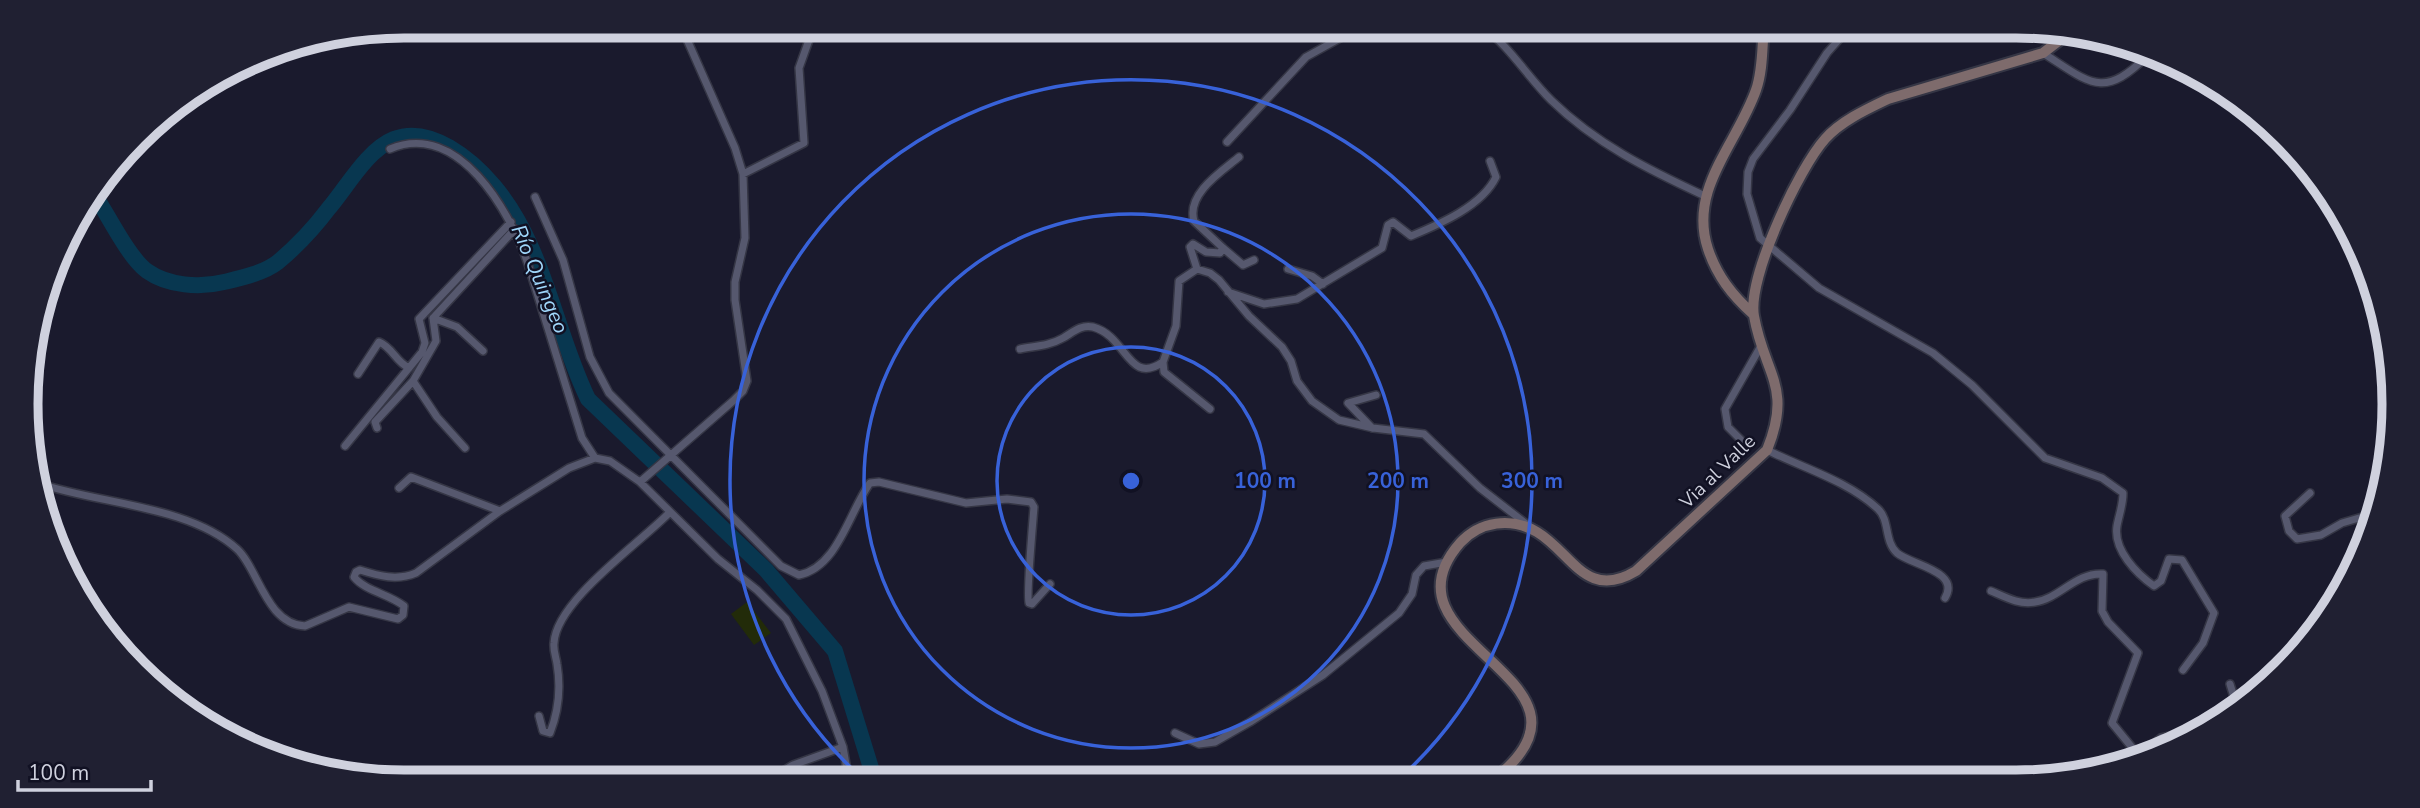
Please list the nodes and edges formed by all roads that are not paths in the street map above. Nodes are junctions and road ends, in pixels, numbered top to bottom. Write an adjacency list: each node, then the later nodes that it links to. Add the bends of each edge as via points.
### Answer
1 (686, 38): 14 (street)
2 (810, 38): 14 (street, via 799,68 804,143)
3 (1340, 38): 10 (street, via 1306,57)
4 (1495, 38): 15 (street, via 1549,98 1587,131 1630,161)
5 (1762, 38): 15 (main road, via 1756,90)
6 (1841, 38): 19 (street, via 1750,165 1747,194 1751,216)
7 (2058, 41): 8 (main road)
8 (2043, 53): 9 (street, via 2095,83 2125,78); 19 (main road, Via al Valle, via 1888,99 1834,131 1812,156)
9 (2141, 61)
10 (1227, 142)
11 (390, 149): 17 (street, via 406,142 457,154 488,188)
12 (1239, 157): 18 (street, via 1202,190 1192,214)
13 (1490, 162): 23 (street, via 1496,177 1481,198 1411,236 1393,222 1382,248)
14 (743, 174): 43 (street, via 746,239 735,300 747,381 733,401)
15 (1705, 196): 25 (main road, via 1702,231 1712,261 1728,290)
16 (536, 197): 43 (street, via 563,260 590,357 603,383)
17 (513, 226): 26 (street); 31 (street, via 419,319 425,343); 42 (street, via 552,335 569,403)
18 (1223, 248): 20 (street, via 1243,265); 21 (street, via 1212,254 1193,244)
19 (1769, 249): 25 (main road, Via al Valle, via 1758,279); 56 (street, via 1819,288 1933,353 2045,458 2102,478 2123,493 2116,530 2122,550 2139,575 2154,586 2161,581 2169,559 2182,560 2214,614 2203,643)
20 (1254, 260)
21 (1196, 270): 24 (street, via 1210,273); 30 (street, via 1179,281 1176,326)
22 (1288, 270): 23 (street)
23 (1323, 284): 24 (street, via 1281,303 1264,304)
24 (1228, 292): 37 (street, via 1282,347 1312,401 1339,420)
25 (1753, 314): 27 (main road, Via al Valle)
26 (433, 318): 29 (street, via 457,327); 33 (street, via 436,341)
27 (1762, 343): 38 (street, via 1725,409 1728,427); 41 (main road, Via al Valle, via 1779,403)
28 (1020, 349): 30 (street, via 1045,346 1084,327 1094,327 1115,339 1133,365 1154,368)
29 (483, 351)
30 (1163, 362): 35 (street, via 1164,372)
31 (409, 368): 32 (street, via 379,342); 39 (street)
32 (358, 373)
33 (413, 381): 36 (street, via 375,422); 40 (street)
34 (1376, 395): 37 (street, via 1348,402)
35 (1210, 409)
36 (377, 428)
37 (1373, 428): 51 (street, via 1424,434 1480,488)
38 (1745, 444)
39 (345, 446)
40 (465, 448)
41 (1767, 450): 51 (main road, Via al Valle, via 1627,577 1604,580 1588,576); 55 (street, via 1832,480 1877,508 1899,555 1947,581)
42 (595, 458): 44 (street, via 610,461); 48 (street, via 569,468)
43 (669, 459): 44 (street); 53 (street, via 781,566 799,575 834,551 870,483 896,484 966,503 1025,499 1034,507 1026,599 1032,604)
44 (640, 482): 49 (street)
45 (48, 486): 48 (street, via 172,516 215,534 244,557 255,581 284,619 305,626 349,607 398,618 404,606 360,584 356,572 406,578)
46 (399, 488): 48 (street, via 411,477)
47 (2310, 493): 50 (street, via 2285,516 2297,539 2321,535)
48 (500, 511)
49 (669, 513): 59 (street, via 590,583 556,633 553,645 559,702 550,733 543,731); 61 (street, via 786,619 822,691)
50 (2363, 517)
51 (1538, 533): 52 (main road, Via al Valle, via 1492,523 1468,536)
52 (1447, 562): 60 (street, via 1424,566 1399,613 1323,676 1250,722 1215,742 1199,744); 65 (main road, via 1444,602 1454,625 1513,680 1530,705 1524,748)
53 (1051, 584)
54 (1991, 591): 62 (street, via 2016,601 2036,602 2084,577 2103,574 2102,611 2138,653 2112,723)
55 (1945, 598)
56 (2183, 670)
57 (2230, 684): 58 (street)
58 (2234, 697)
59 (539, 716)
60 (1175, 733)
61 (843, 747): 63 (street); 64 (street)
62 (2134, 750)
63 (785, 770)
64 (847, 770)
65 (1505, 770)

